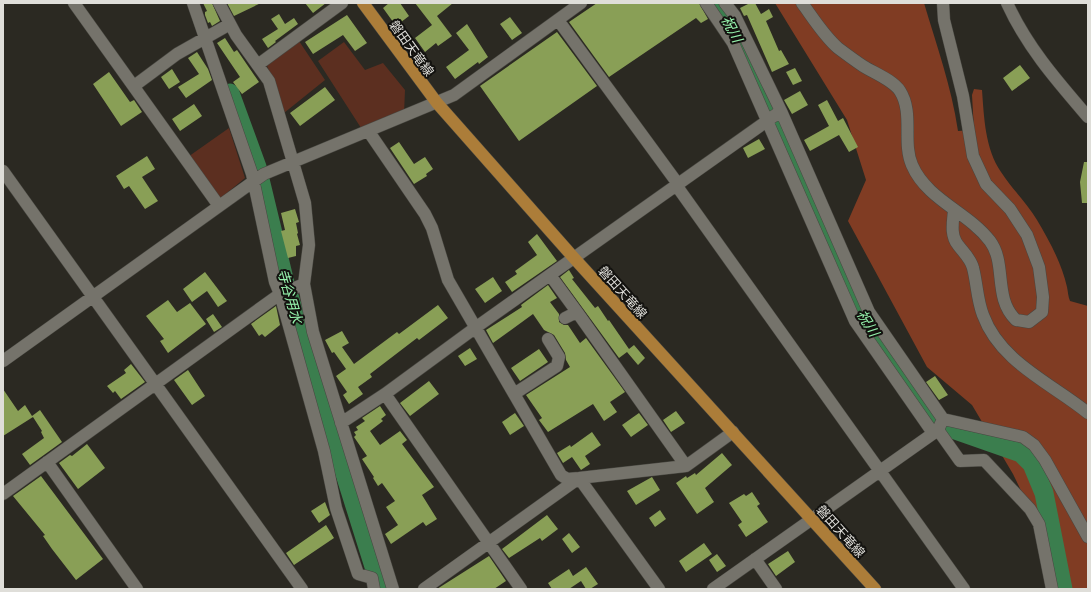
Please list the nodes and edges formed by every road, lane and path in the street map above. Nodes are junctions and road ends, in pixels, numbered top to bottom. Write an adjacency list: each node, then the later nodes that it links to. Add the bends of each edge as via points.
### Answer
1 (74, 3): 16 (street)
2 (193, 3): 14 (street)
3 (219, 3): 13 (street)
4 (342, 3): 15 (street)
5 (363, 3): 17 (main road, 磐田天竜線)
6 (581, 3): 12 (street)
7 (706, 3): 20 (street, via 733,43)
8 (725, 3): 18 (street, via 735,16)
9 (802, 3): 27 (street, via 837,46 895,85 905,105 908,153 915,171 921,181)
10 (1007, 3): 19 (street, via 1027,41 1046,69)
11 (941, 6): 27 (street, via 963,96 971,150 976,165 986,184 1010,209 1022,227 1036,260 1044,307 1038,316 1024,322 1012,316 1004,303 998,258 994,247 983,234)
12 (558, 20): 17 (street, via 454,95); 25 (street)
13 (230, 24): 14 (street); 15 (street)
14 (205, 39): 16 (street, via 178,54); 24 (street)
15 (259, 64): 22 (street, via 270,80)
16 (134, 86): 26 (street)
17 (437, 104): 21 (street); 28 (main road, 磐田天竜線)
18 (781, 111): 20 (street); 43 (street, via 869,312)
19 (1088, 116)
20 (767, 121): 25 (street); 43 (street, via 855,322)
21 (369, 132): 22 (street); 35 (street, via 425,214 432,228 448,280)
22 (293, 161): 24 (street); 30 (street, via 305,203 309,234)
23 (3, 171): 32 (street)
24 (253, 182): 26 (street); 31 (street, via 275,282)
25 (677, 185): 28 (street); 47 (street)
26 (219, 206): 32 (street)
27 (954, 210): 41 (street, via 952,233 956,244 973,266 977,297 990,332 1013,359)
28 (574, 258): 29 (street); 44 (main road, 磐田天竜線)
29 (550, 275): 33 (street); 35 (street)
30 (304, 284): 31 (street); 42 (street, via 314,337)
31 (286, 292): 38 (street); 58 (street, via 336,508 358,574 372,578)
32 (93, 297): 37 (street); 38 (street)
33 (577, 312): 34 (street); 46 (street)
34 (565, 318)
35 (476, 328): 39 (street); 40 (street)
36 (548, 340): 40 (street, via 559,357 557,366)
37 (3, 361)
38 (156, 384): 45 (street); 57 (street)
39 (385, 394): 42 (street); 52 (street)
40 (514, 394): 48 (street, via 561,475 567,479)
41 (1088, 412)
42 (340, 423): 54 (street)
43 (939, 426): 47 (street); 51 (street, via 1023,437 1034,445); 66 (street, via 960,461 984,460 1030,509 1039,524)
44 (733, 432): 46 (street); 50 (main road, 磐田天竜線)
45 (47, 462): 49 (street); 56 (street)
46 (686, 466): 48 (street)
47 (879, 470): 50 (street); 65 (street)
48 (579, 478): 52 (street); 62 (street)
49 (3, 494)
50 (812, 519): 53 (street); 64 (main road, 磐田天竜線)
51 (1088, 537)
52 (488, 543): 60 (street); 61 (street)
53 (755, 559): 55 (street); 63 (street)
54 (392, 585): 59 (street)
55 (715, 588)
56 (137, 589)
57 (302, 589)
58 (374, 589)
59 (378, 589)
60 (424, 589)
61 (521, 589)
62 (659, 589)
63 (776, 589)
64 (875, 589)
65 (964, 589)
66 (1052, 589)

